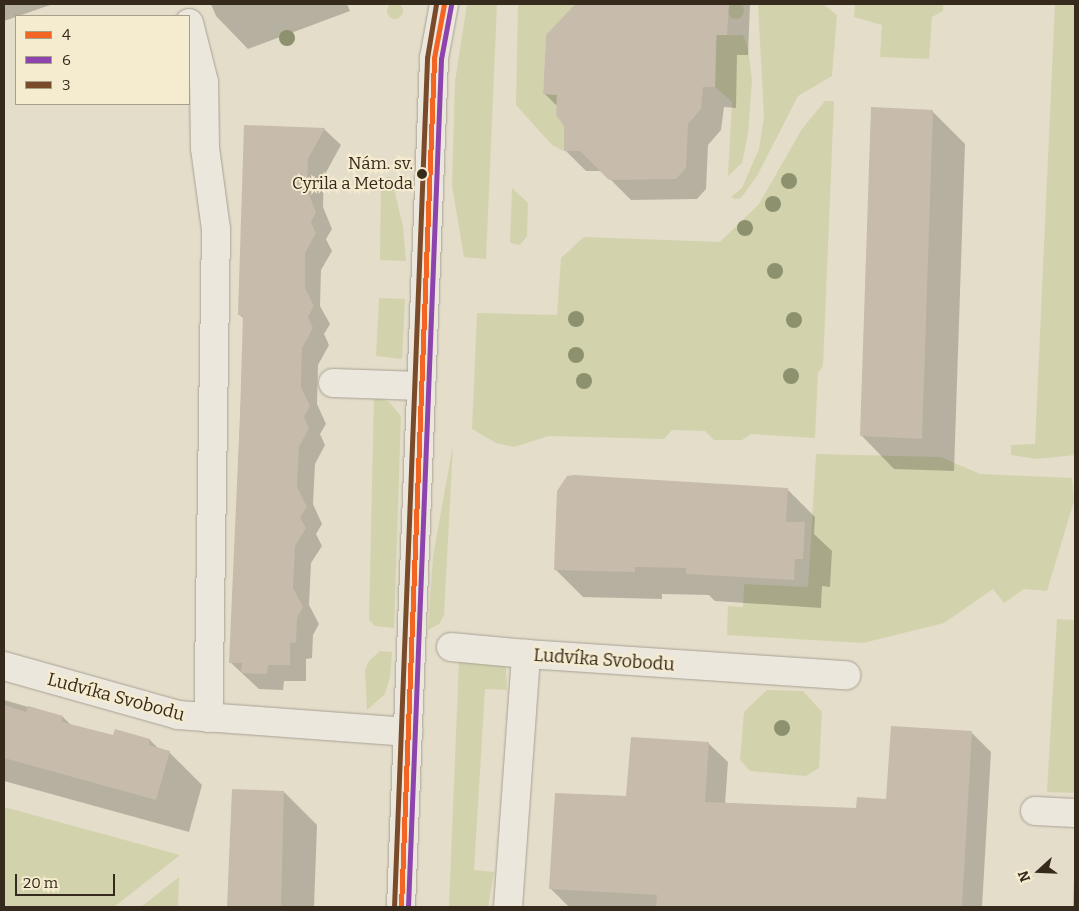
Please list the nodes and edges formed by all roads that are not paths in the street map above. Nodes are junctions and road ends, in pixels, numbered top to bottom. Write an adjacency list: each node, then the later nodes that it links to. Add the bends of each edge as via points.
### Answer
1 (425, 4): 4 (street)
2 (444, 4): 4 (street)
3 (190, 27): 11 (street, via 204,82 205,148 216,229)
4 (434, 58): 6 (street)
5 (332, 383): 6 (street)
6 (421, 386): 12 (street)
7 (451, 647): 8 (street)
8 (526, 654): 10 (street, Ludvíka Svobodu); 16 (street, Ludvíka Svobodu)
9 (4, 666): 11 (street, Ludvíka Svobodu, via 178,715)
10 (846, 675)
11 (208, 718): 12 (street, Ludvíka Svobodu)
12 (408, 732): 15 (street)
13 (1035, 811): 14 (street)
14 (1075, 813)
15 (401, 907)
16 (508, 907)

